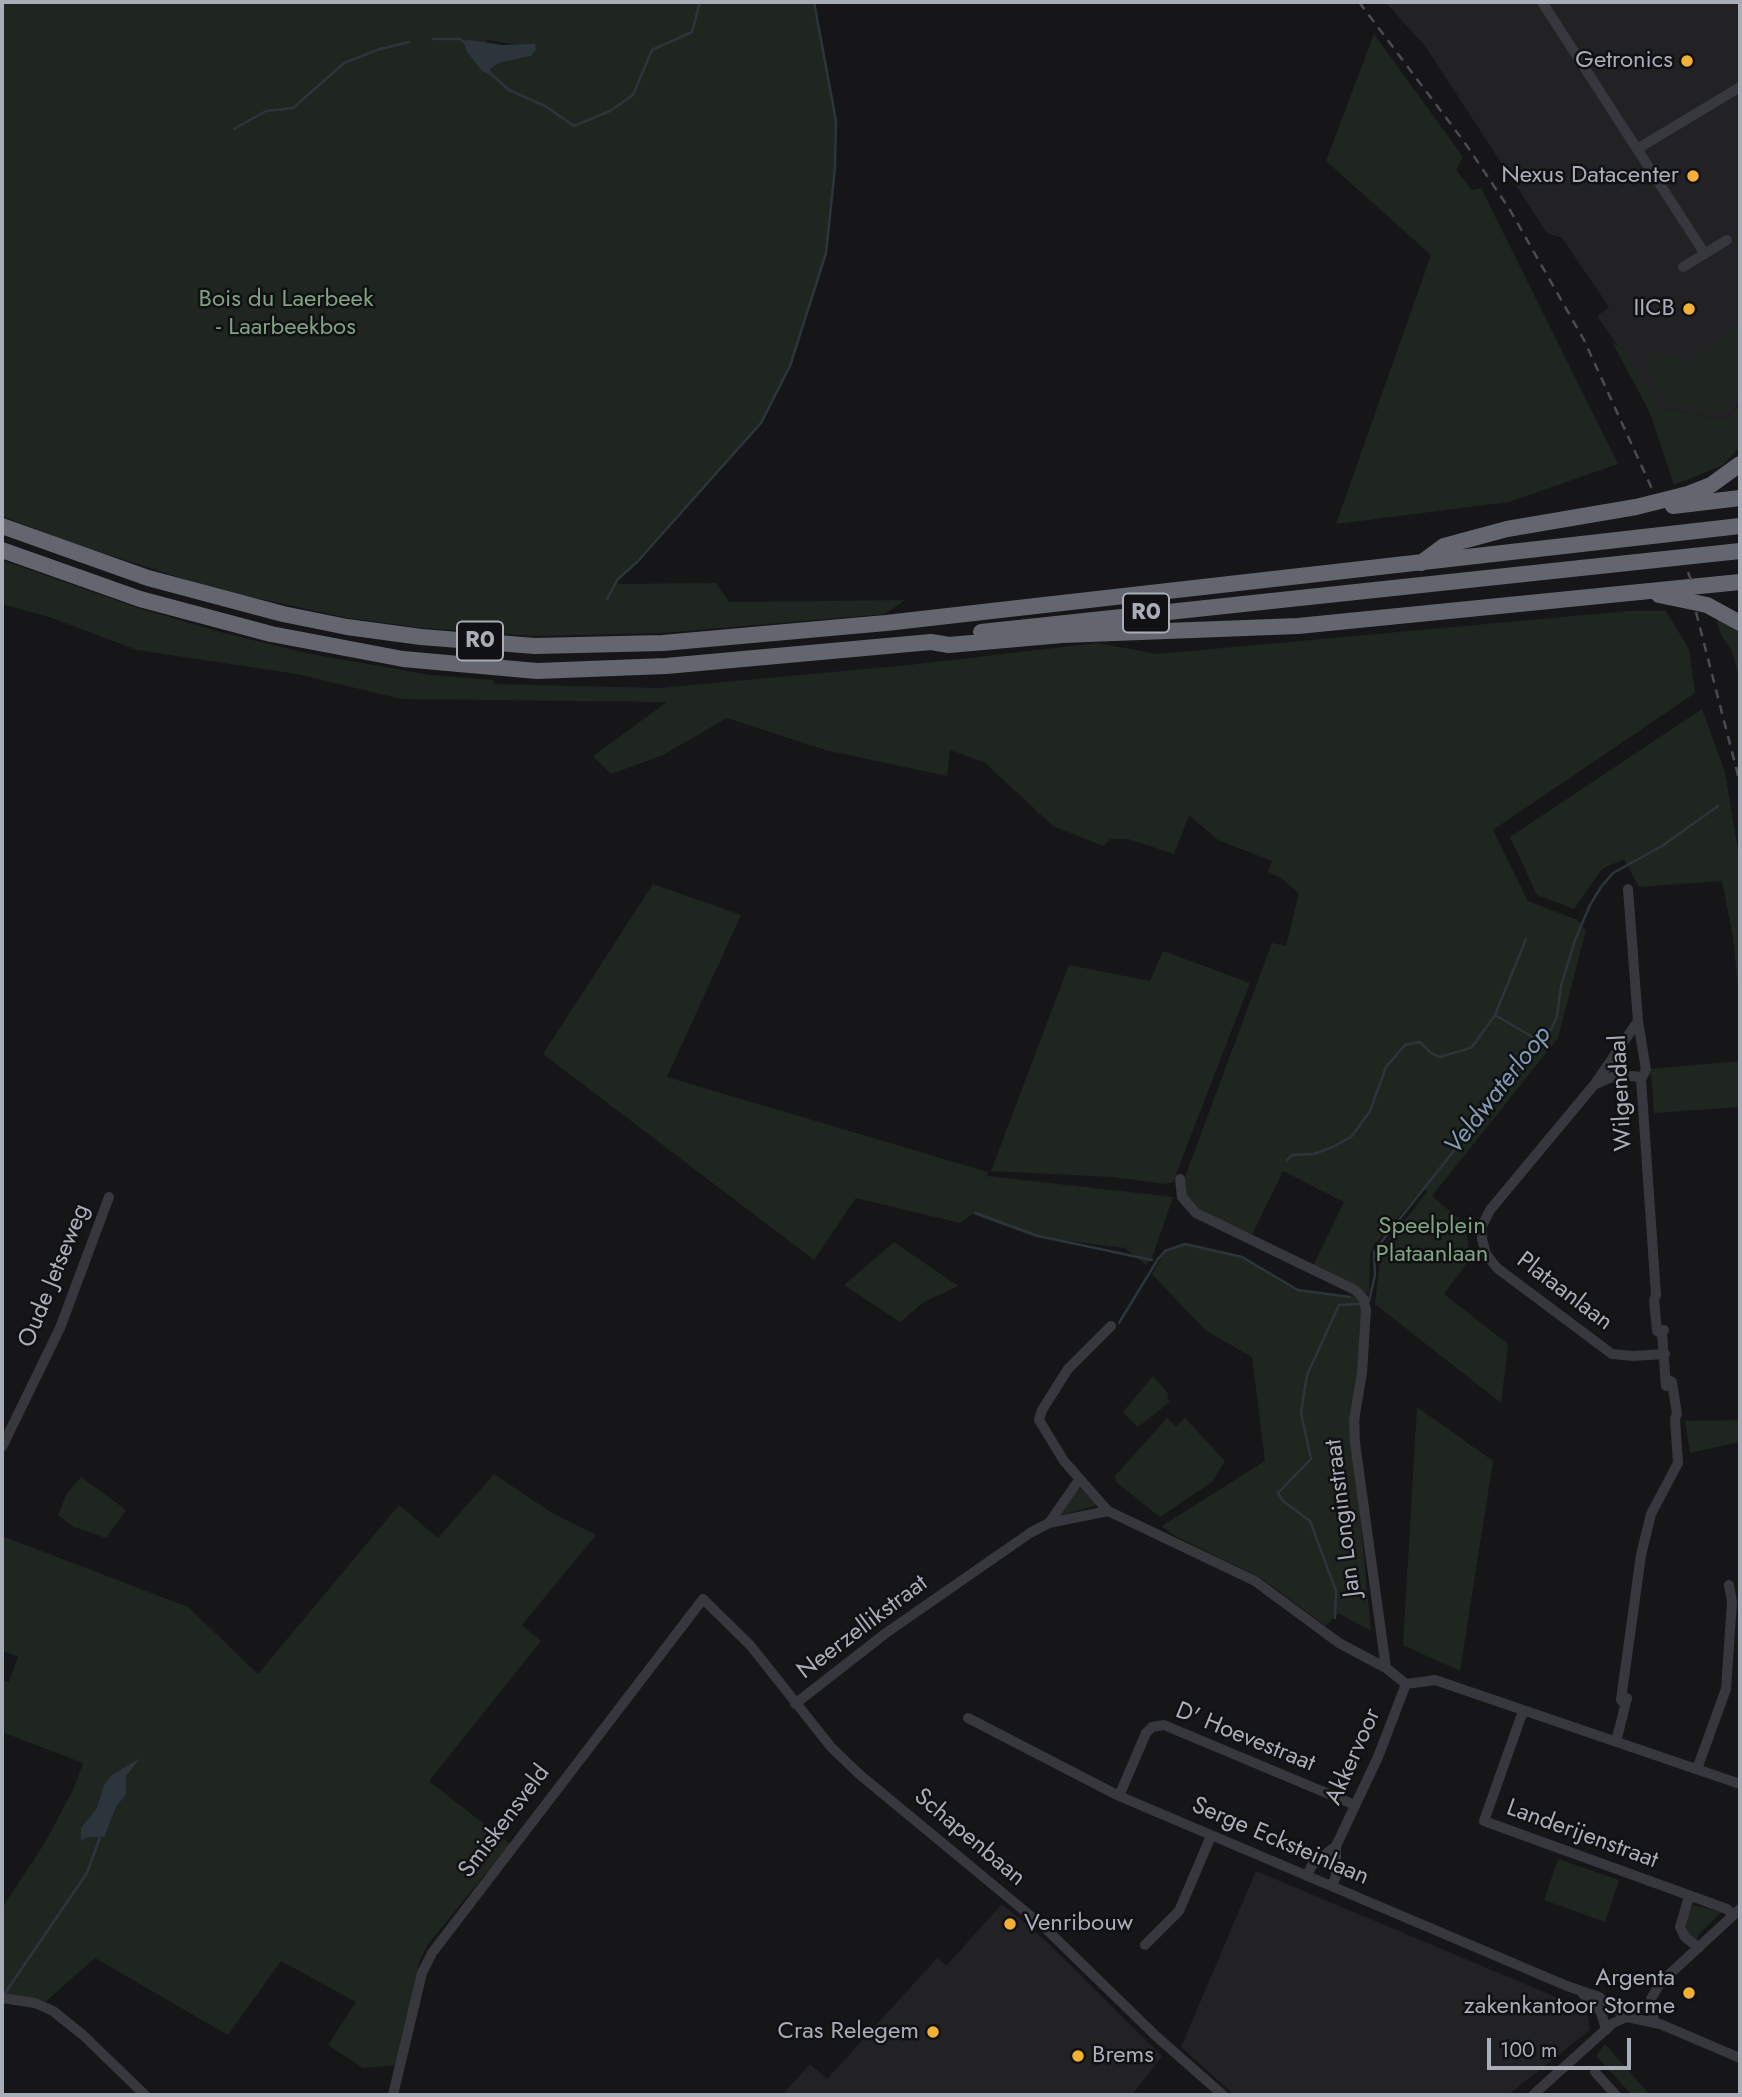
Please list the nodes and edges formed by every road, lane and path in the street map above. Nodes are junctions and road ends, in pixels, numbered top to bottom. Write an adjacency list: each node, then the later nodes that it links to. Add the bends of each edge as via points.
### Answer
1 (1542, 2): 3 (street)
2 (1740, 87): 3 (street)
3 (1637, 149): 5 (street)
4 (1727, 240): 5 (street)
5 (1705, 254): 6 (street)
6 (1683, 267)
7 (1740, 464): 9 (highway, via 1712,485)
8 (1740, 498): 9 (highway)
9 (1636, 508): 14 (highway, via 1457,542)
10 (2, 526): 14 (highway, R0, via 148,578 283,614 421,637 535,646 663,643 886,623)
11 (1740, 526): 14 (highway, R0)
12 (2, 550): 18 (highway, R0, via 208,619 403,659 537,671 666,666)
13 (1740, 551): 18 (highway, R0, via 1021,627)
14 (1421, 563)
15 (1740, 582): 16 (highway)
16 (1650, 592): 17 (highway, via 1707,605); 18 (highway, via 1258,629 1062,635 949,645)
17 (1740, 623)
18 (931, 642)
19 (1628, 889): 20 (street, Wilgendaal)
20 (1637, 1021): 21 (street, Wilgendaal, via 1646,1070); 22 (street, Plataanlaan)
21 (1641, 1079): 22 (street, via 1612,1077); 26 (street, Wilgendaal, via 1656,1295 1661,1299)
22 (1594, 1085): 26 (street, Plataanlaan, via 1490,1210 1482,1226 1483,1246 1497,1268 1612,1354)
23 (1180, 1178): 33 (street, Jan Longinstraat, via 1182,1197 1196,1213 1355,1290 1363,1298 1366,1310 1355,1443)
24 (109, 1196): 27 (street, Oude Jetseweg, via 60,1328)
25 (1111, 1326): 28 (street, Jan Longinstraat, via 1068,1369 1039,1420)
26 (1665, 1354): 38 (street, Wilgendaal, via 1678,1463 1657,1498 1647,1528)
27 (2, 1447)
28 (1079, 1480): 29 (street, Jan Longinstraat); 30 (street)
29 (1108, 1511): 30 (street); 33 (street, Jan Longinstraat, via 1255,1581 1339,1643)
30 (1049, 1523): 35 (street, Neerzellikstraat, via 886,1633)
31 (1729, 1585): 39 (street, via 1726,1689)
32 (703, 1599): 35 (street, Schapenbaan, via 750,1645); 59 (street, Smiskensveld, via 432,1953 422,1973)
33 (1386, 1668): 34 (street, Jan Longinstraat)
34 (1406, 1684): 36 (street, via 1435,1680); 42 (street, Akkervoor)
35 (796, 1704): 60 (street, Schapenbaan, via 859,1774 1044,1927)
36 (1523, 1711): 38 (street); 47 (street, Landerijenstraat, via 1484,1821)
37 (968, 1718): 41 (street, Serge Ecksteinlaan)
38 (1616, 1742): 39 (street)
39 (1697, 1769): 40 (street)
40 (1740, 1784)
41 (1119, 1796): 42 (street, D' Hoevestraat, via 1146,1733 1164,1725); 43 (street, Serge Ecksteinlaan)
42 (1355, 1805): 44 (street, Akkervoor)
43 (1211, 1836): 45 (street, Serge Ecksteinlaan); 49 (street, via 1179,1911)
44 (1336, 1846): 45 (street, Akkervoor); 46 (street, Akkervoor)
45 (1307, 1876): 46 (street, Serge Ecksteinlaan)
46 (1332, 1886): 51 (street, Serge Ecksteinlaan)
47 (1689, 1897): 48 (street, Landerijenstraat); 50 (street, via 1680,1927)
48 (1737, 1912): 50 (street)
49 (1145, 1945)
50 (1699, 1948): 54 (street, via 1660,1983 1651,1999)
51 (1581, 1992): 53 (street, Serge Ecksteinlaan, via 1599,1997); 55 (street, Serge Ecksteinlaan, via 1601,2012)
52 (2, 1998): 58 (street, via 53,2011)
53 (1627, 2017): 54 (street); 55 (street)
54 (1657, 2023): 56 (street)
55 (1606, 2030): 61 (street)
56 (1740, 2058)
57 (1595, 2072): 62 (street)
58 (145, 2095)
59 (393, 2095)
60 (1223, 2095)
61 (1533, 2095)
62 (1616, 2095)

